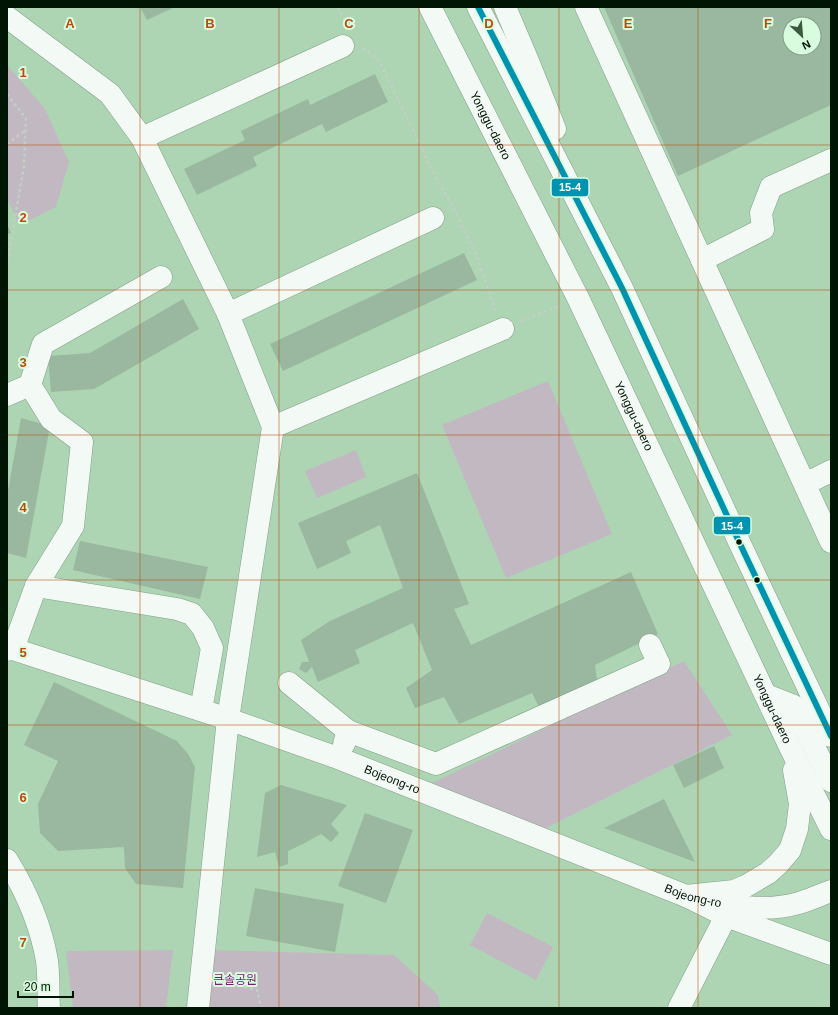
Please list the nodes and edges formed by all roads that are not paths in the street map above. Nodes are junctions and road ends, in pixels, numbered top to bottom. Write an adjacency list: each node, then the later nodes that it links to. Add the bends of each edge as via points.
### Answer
1 (430, 7): 25 (main road, Yonggu-daero, via 578,298)
2 (478, 7): 10 (main road)
3 (504, 7): 10 (main road, via 528,61)
4 (586, 7): 11 (main road)
5 (7, 18): 7 (main road, via 110,94)
6 (352, 42): 7 (main road)
7 (142, 138): 13 (main road)
8 (831, 160): 11 (main road, via 771,187 761,213 764,229)
9 (433, 218): 13 (main road)
10 (599, 242): 29 (main road)
11 (702, 260): 19 (main road)
12 (161, 277): 15 (main road, via 43,344)
13 (228, 314): 17 (main road)
14 (502, 329): 17 (main road)
15 (30, 385): 16 (main road); 21 (main road, via 51,419 82,442 73,526)
16 (7, 395)
17 (273, 427): 27 (main road)
18 (831, 471): 19 (main road)
19 (804, 484): 20 (main road)
20 (831, 542)
21 (36, 586): 23 (main road); 26 (main road, via 178,608 192,614 203,628 212,648)
22 (650, 645): 28 (main road, via 659,664 436,764)
23 (10, 650): 26 (main road, Bojeong-ro)
24 (289, 683): 28 (main road)
25 (766, 695): 30 (main road, Yonggu-daero); 32 (main road, via 794,706)
26 (200, 710): 27 (main road, Bojeong-ro)
27 (228, 719): 31 (main road, Bojeong-ro); 40 (main road)
28 (348, 731): 31 (main road)
29 (831, 736)
30 (790, 747): 33 (main road, Yonggu-daero); 36 (main road, via 800,804 797,829 790,850 768,873 746,886 734,891)
31 (338, 758): 36 (main road, Bojeong-ro)
32 (831, 781)
33 (831, 829)
34 (7, 860): 39 (main road, via 21,883 43,940)
35 (831, 891): 36 (main road, Bojeong-ro, via 799,903 755,908 735,907)
36 (686, 896): 37 (main road)
37 (726, 916): 38 (main road); 41 (main road)
38 (831, 954)
39 (49, 1008)
40 (198, 1008)
41 (679, 1008)

